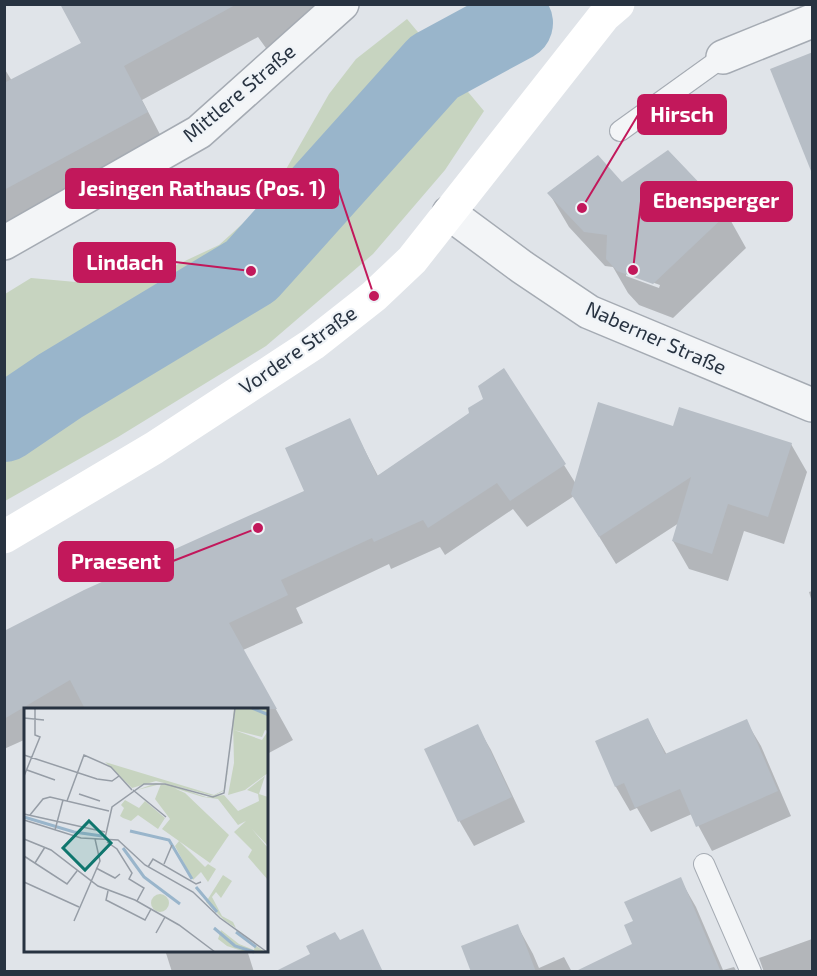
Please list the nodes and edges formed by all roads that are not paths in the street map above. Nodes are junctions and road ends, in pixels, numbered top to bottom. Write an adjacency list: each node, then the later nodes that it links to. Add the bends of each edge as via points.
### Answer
1 (342, 4): 7 (street, Mittlere Straße, via 199,132)
2 (610, 8): 6 (main road, Vordere Straße)
3 (813, 21): 4 (street)
4 (723, 57): 5 (lane)
5 (620, 131)
6 (449, 213): 8 (street, Naberner Straße, via 589,312); 9 (main road, Vordere Straße, via 412,260 313,344 154,448)
7 (4, 243)
8 (813, 405)
9 (4, 537)
10 (704, 864): 11 (lane)
11 (751, 972)

